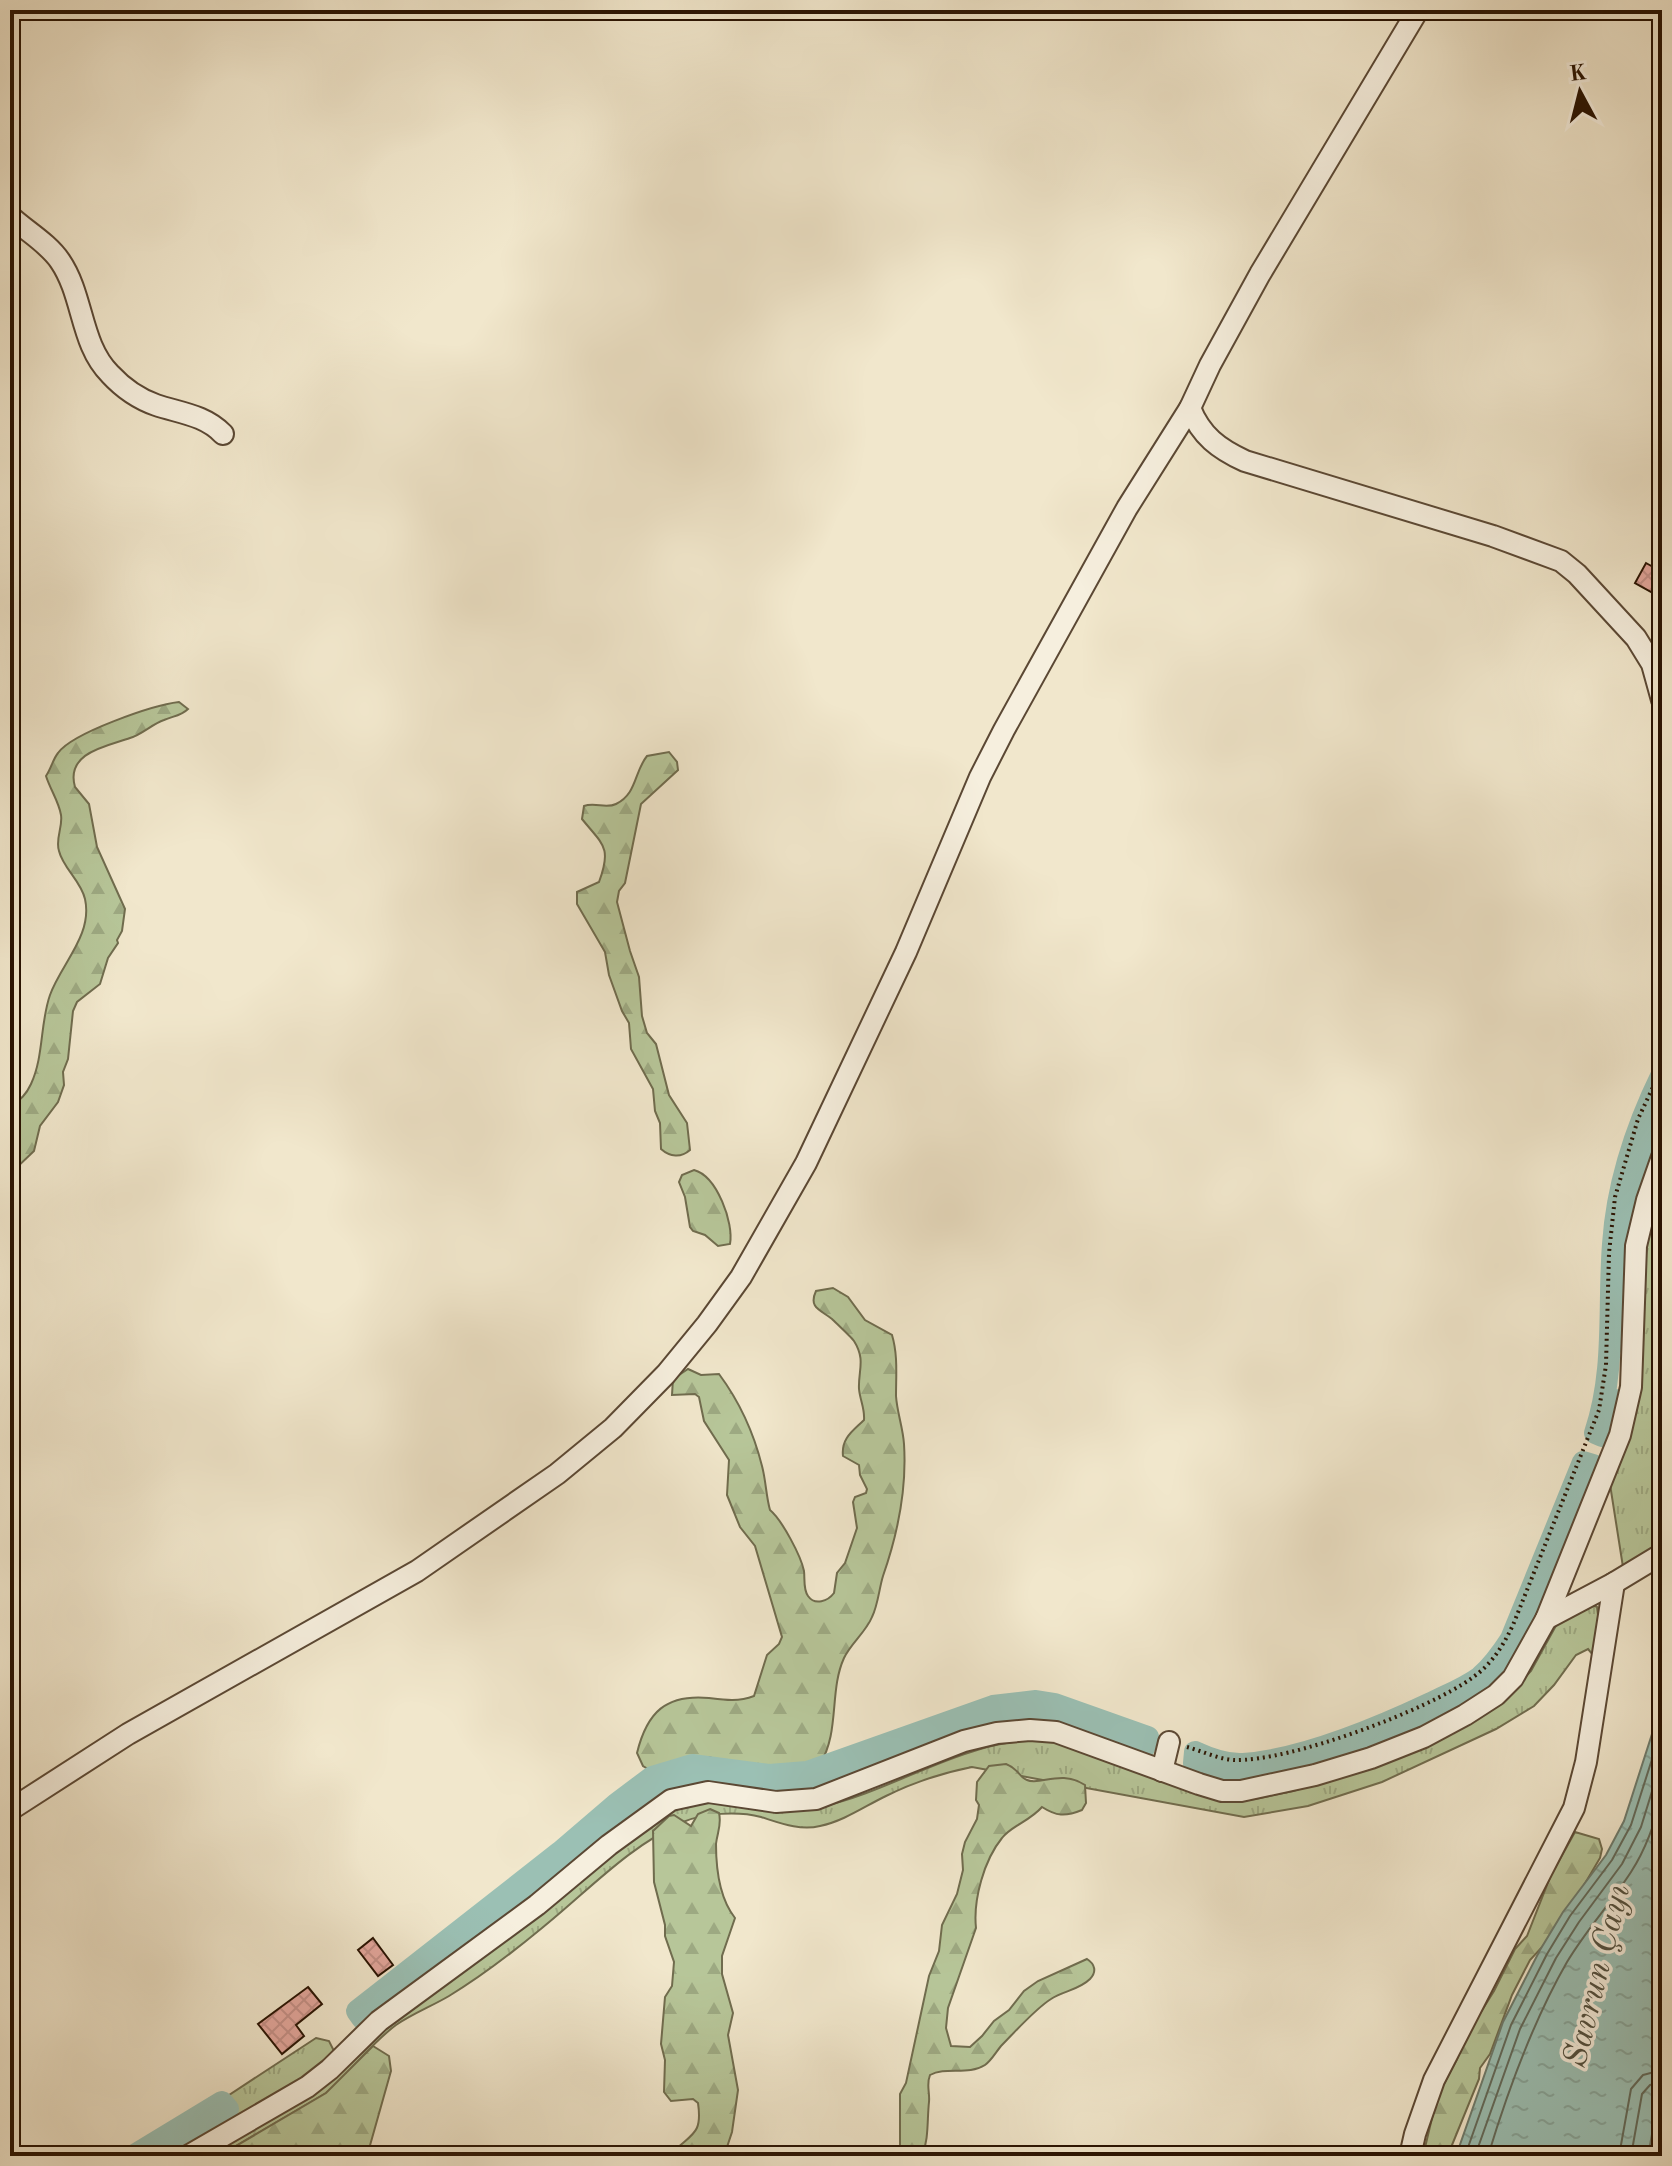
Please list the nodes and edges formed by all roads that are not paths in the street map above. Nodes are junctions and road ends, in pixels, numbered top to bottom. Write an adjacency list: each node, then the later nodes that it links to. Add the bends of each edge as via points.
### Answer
1 (1418, 10): 3 (street, via 1260,274)
2 (10, 216): 4 (street, via 61,262 78,297 89,340 107,372 132,393 207,421)
3 (1190, 408): 5 (street, via 1211,442 1245,461 1561,561 1636,638 1652,664); 12 (street, via 1127,508 980,777 906,952 806,1163 741,1277 666,1374 557,1474 417,1571 128,1734)
4 (223, 434)
5 (1662, 700)
6 (1662, 1157): 9 (street, via 1636,1246 1631,1387 1620,1435)
7 (1662, 1554): 8 (street)
8 (1614, 1583): 9 (street); 14 (street, via 1574,1808 1434,2080)
9 (1546, 1619): 11 (street, via 1513,1678 1496,1695 1398,1747 1315,1775 1241,1791 1222,1791)
10 (1169, 1742): 11 (street)
11 (1162, 1771): 13 (street, via 1056,1732 1030,1730 964,1741 816,1799 776,1802 708,1792 671,1800 379,2021 307,2087)
12 (10, 1810)
13 (188, 2156)
14 (1410, 2156)

